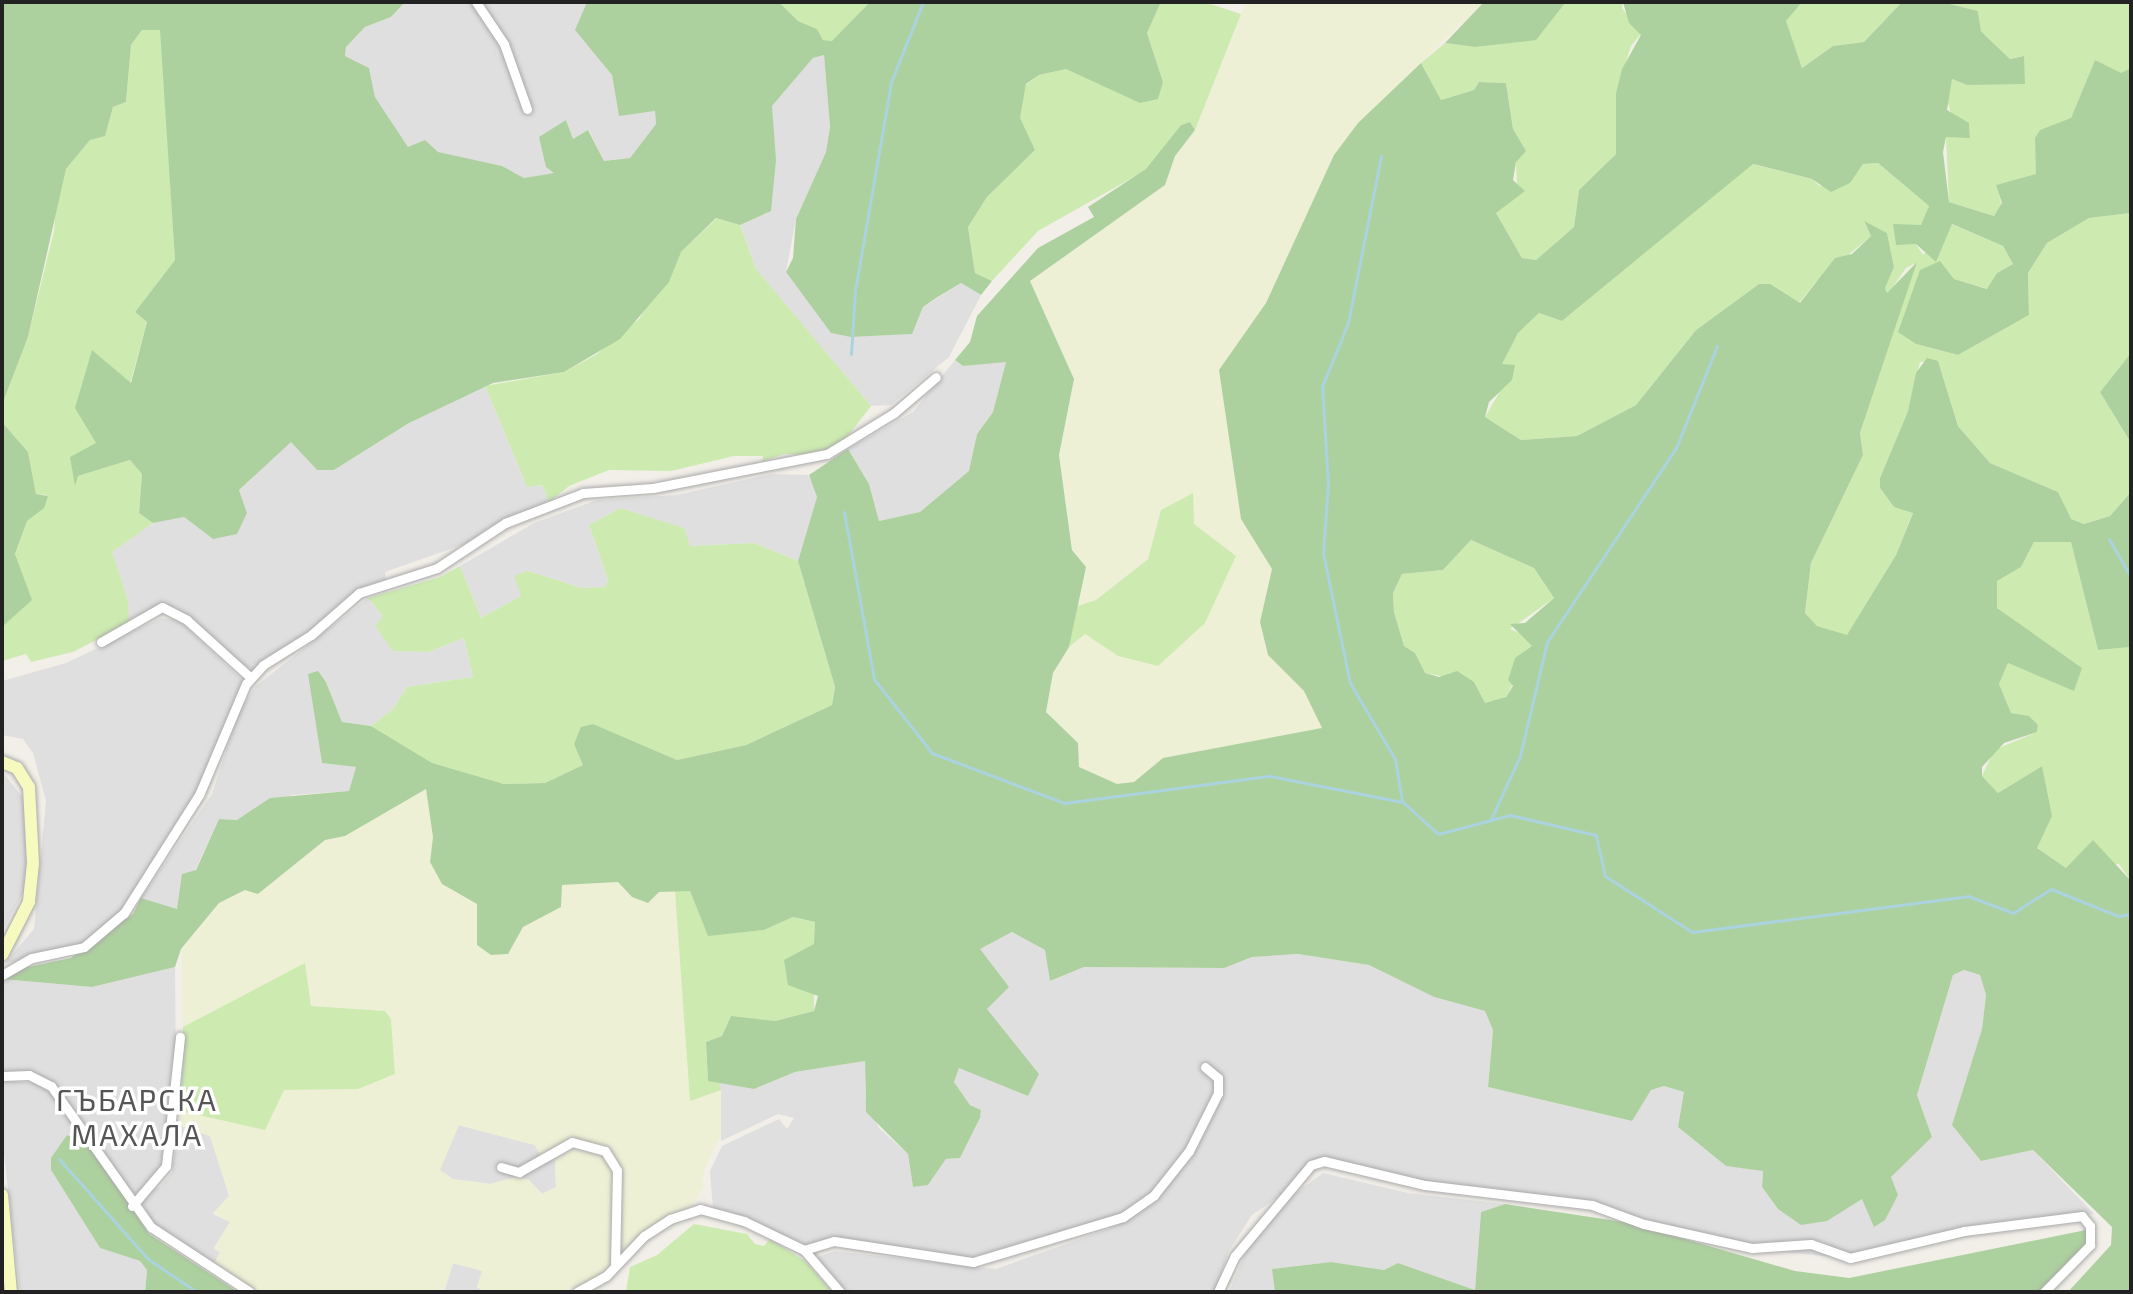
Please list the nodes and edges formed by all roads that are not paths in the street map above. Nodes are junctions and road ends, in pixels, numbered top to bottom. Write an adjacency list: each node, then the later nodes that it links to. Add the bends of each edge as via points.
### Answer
1 (476, 2): 2 (street, via 504,44)
2 (527, 109)
3 (936, 377): 5 (street, via 888,417 827,454 653,488 599,489 505,523 437,568 359,593)
4 (101, 642): 5 (street, via 162,607 187,620)
5 (251, 678): 8 (street, via 199,795 124,913 84,947 32,958)
6 (2, 762): 7 (street, via 17,768 29,787 33,863 29,902)
7 (2, 955)
8 (2, 975)
9 (180, 1037): 14 (street, via 166,1166)
10 (1205, 1067): 15 (street, via 1218,1078 1218,1093 1189,1151 1154,1195 1123,1217 973,1262 834,1241)
11 (2, 1076): 14 (street, via 29,1075 51,1086)
12 (501, 1167): 16 (street, via 519,1172 572,1142 605,1151 617,1170)
13 (2, 1195): 17 (street)
14 (132, 1206): 18 (street, via 151,1227)
15 (804, 1250): 16 (street, via 744,1221 700,1209 644,1236); 20 (street)
16 (615, 1266): 19 (street, via 595,1285)
17 (11, 1292)
18 (250, 1292)
19 (577, 1292)
20 (840, 1292)
21 (1218, 1292): 22 (street, via 1235,1256 1311,1165 1324,1161 1425,1185 1592,1205 1644,1224 1752,1248 1811,1244 1850,1258 1964,1231 2082,1216 2090,1226 2090,1245)
22 (2044, 1292)

